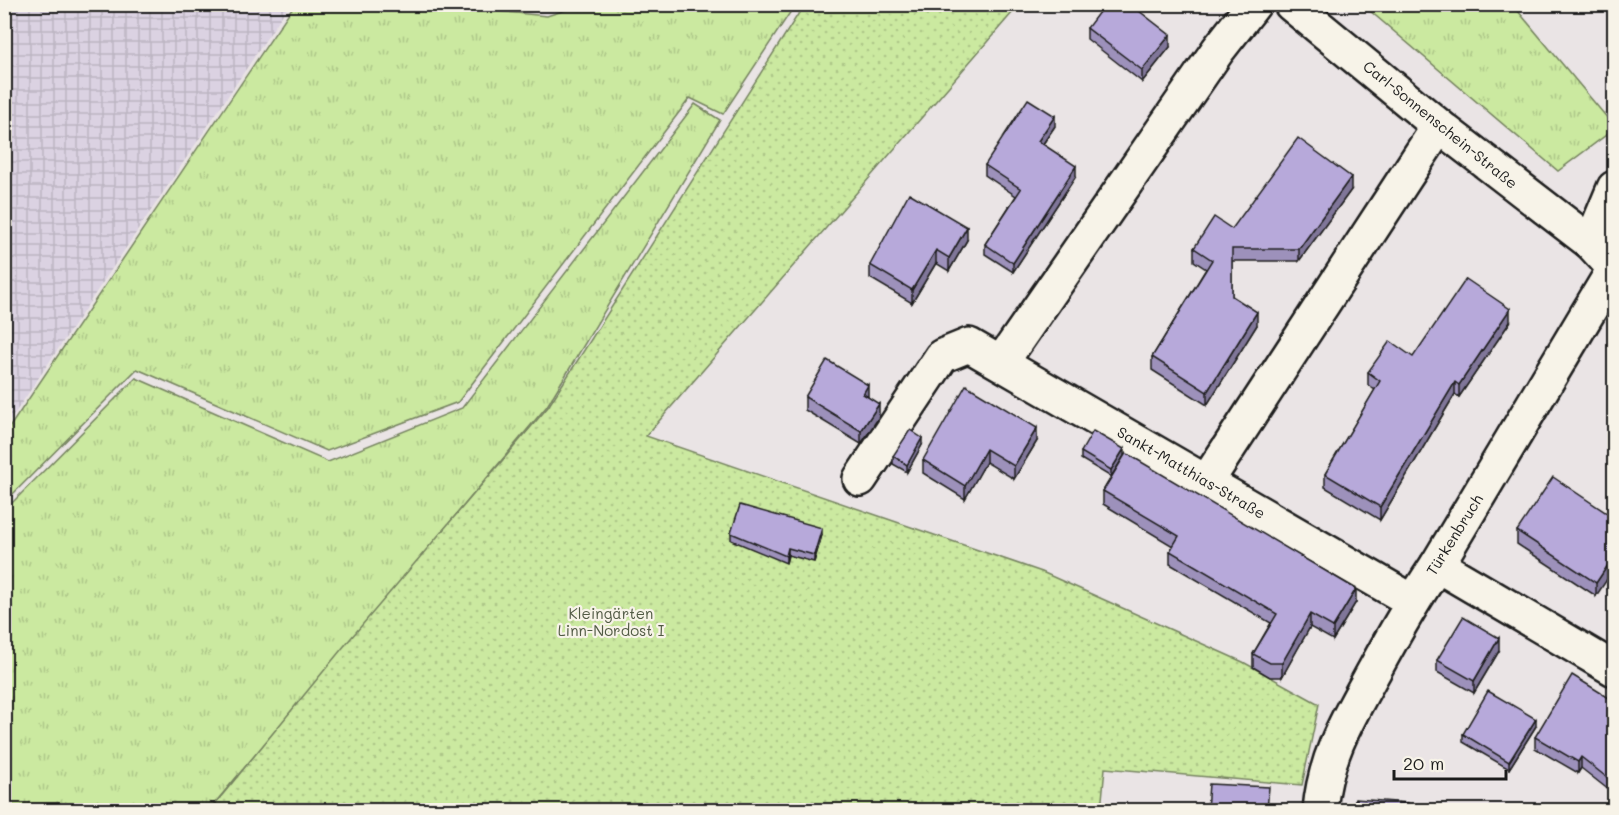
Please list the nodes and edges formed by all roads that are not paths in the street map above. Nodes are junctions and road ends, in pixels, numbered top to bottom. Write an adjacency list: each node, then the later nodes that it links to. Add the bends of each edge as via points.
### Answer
1 (1254, 4): 7 (street)
2 (1291, 4): 3 (street, Carl-Sonnenschein-Straße)
3 (1439, 126): 5 (street, Carl-Sonnenschein-Straße); 9 (street)
4 (1614, 188): 5 (street)
5 (1591, 243): 6 (street, Carl-Sonnenschein-Straße)
6 (1614, 268): 10 (street, Türkenbruch)
7 (1001, 363): 8 (street, Sankt-Matthias-Straße, via 969,345 942,356); 9 (street, Sankt-Matthias-Straße)
8 (860, 479)
9 (1207, 481): 11 (street, Sankt-Matthias-Straße)
10 (1437, 565): 11 (street, Türkenbruch); 12 (street)
11 (1412, 601): 13 (street, Türkenbruch, via 1340,733 1323,780)
12 (1614, 669)
13 (1320, 810)

